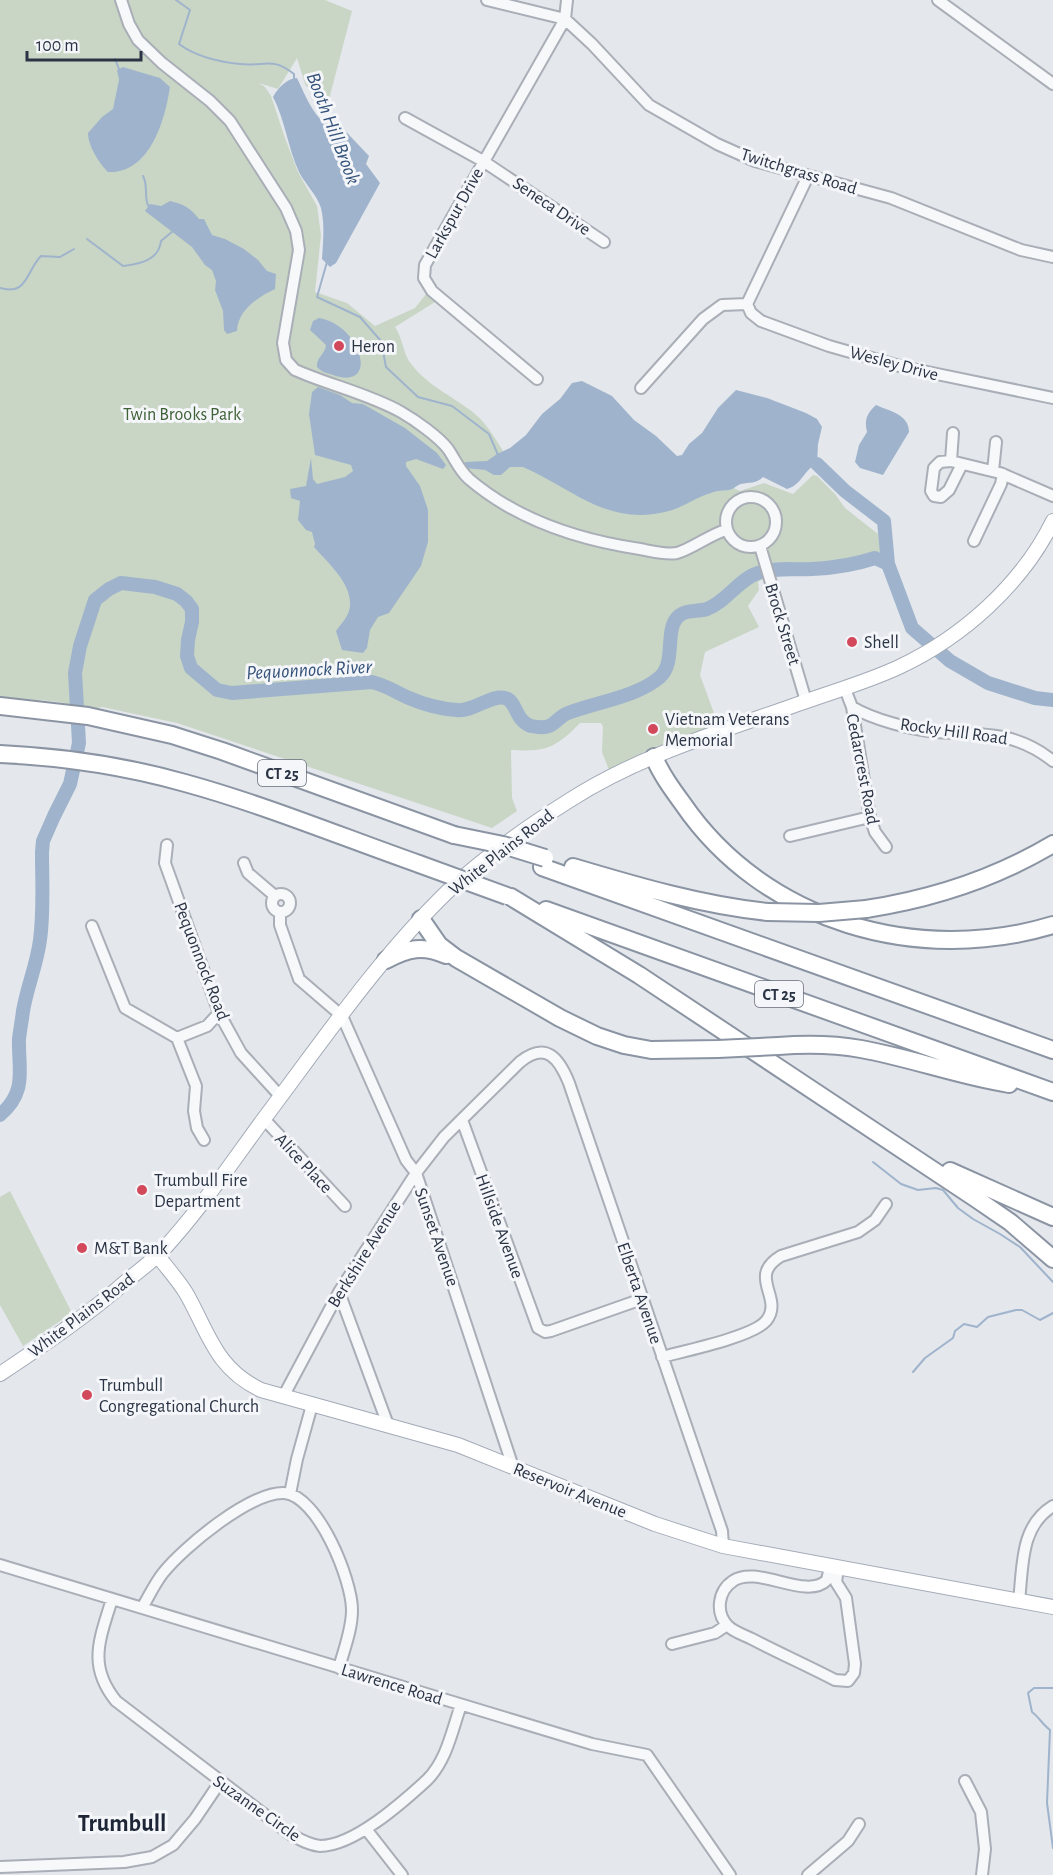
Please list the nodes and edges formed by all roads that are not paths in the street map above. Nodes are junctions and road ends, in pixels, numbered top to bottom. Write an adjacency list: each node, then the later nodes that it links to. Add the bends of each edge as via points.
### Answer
1 (121, 0): 21 (street, via 138,40 230,121 286,208 299,250 283,344 286,360 295,370 401,412 448,449 455,463 476,484 555,529 616,546 662,553 676,553)
2 (487, 0): 5 (street)
3 (567, 0): 5 (street)
4 (938, 0): 6 (street)
5 (565, 19): 8 (street, Larkspur Drive); 9 (street, Twitchgrass Road, via 649,105 755,161)
6 (1053, 84)
7 (405, 118): 8 (street, Seneca Drive)
8 (483, 161): 10 (street, Seneca Drive); 13 (street, Larkspur Drive, via 425,265 424,278 432,291)
9 (808, 176): 11 (street, Twitchgrass Road, via 891,198 1021,250); 12 (street)
10 (604, 242)
11 (1053, 257)
12 (747, 304): 14 (street, via 722,305 703,319); 15 (street, Wesley Drive, via 761,321 829,346 903,367)
13 (537, 379)
14 (641, 388)
15 (1053, 398)
16 (953, 433): 18 (street, via 957,462)
17 (996, 442): 18 (street)
18 (998, 473): 19 (street); 22 (street, via 1001,484)
19 (1053, 496)
20 (1053, 520): 24 (main road, White Plains Road, via 1014,580 980,614 917,658)
21 (726, 530): 23 (street, via 741,545); 23 (street, via 728,511 733,504 748,496 765,500 776,523 774,532)
22 (974, 541)
23 (760, 546): 25 (street, Brock Street)
24 (845, 689): 25 (main road, White Plains Road); 27 (street, Cedarcrest Road)
25 (806, 701): 29 (main road, White Plains Road)
26 (0, 706): 36 (highway, CT 25, bridge, via 143,728)
27 (852, 707): 30 (street, Rocky Hill Road, via 863,714 923,729 1020,741); 31 (street, Cedarcrest Road)
28 (0, 754): 38 (highway, CT 25, bridge, via 103,765 211,790)
29 (654, 757): 39 (main road, White Plains Road, via 571,799 529,828 477,866); 40 (highway, via 694,820 721,851 768,888 811,911 884,934 942,941 1000,937)
30 (1053, 760)
31 (870, 817): 32 (street); 35 (street, Cedarcrest Road)
32 (790, 836)
33 (1053, 844): 36 (highway, bridge, via 972,882 916,899 819,913 768,912 691,899)
34 (167, 845): 44 (street, Pequonnock Road, via 165,862)
35 (886, 847)
36 (543, 862): 47 (highway, CT 25)
37 (244, 863): 45 (street, via 248,873 275,896 282,894 290,900 289,907 280,912 280,925 298,980)
38 (509, 897): 49 (highway, CT 25); 51 (highway, via 639,975)
39 (422, 919): 42 (main road, White Plains Road); 43 (highway, via 439,945)
40 (1053, 925)
41 (92, 926): 46 (street, via 125,1008)
42 (386, 960): 43 (highway, via 410,949 424,948); 45 (main road, White Plains Road)
43 (464, 963): 49 (highway, bridge, via 610,1041 657,1050 818,1045 859,1049 979,1080)
44 (219, 1013): 46 (street, via 207,1026); 50 (street, Pequonnock Road, via 241,1053)
45 (342, 1016): 50 (main road, White Plains Road); 55 (street, Sunset Avenue, via 406,1160)
46 (177, 1038): 54 (street, via 196,1086 194,1111)
47 (1053, 1050)
48 (541, 1051): 53 (street, Berkshire Avenue, via 520,1062); 62 (street, Elberta Avenue, via 556,1059 570,1083)
49 (1051, 1091)
50 (280, 1097): 52 (main road, White Plains Road)
51 (840, 1108): 58 (highway, via 946,1169); 60 (highway, via 992,1210)
52 (264, 1119): 57 (street, Alice Place); 59 (main road, White Plains Road, via 196,1213)
53 (462, 1120): 55 (street, Berkshire Avenue); 62 (street, Hillside Avenue, via 541,1330 551,1331)
54 (204, 1140)
55 (416, 1173): 61 (street, Berkshire Avenue); 68 (street, Sunset Avenue)
56 (886, 1204): 63 (street, via 875,1220 858,1232 773,1260 765,1277 771,1311 760,1326)
57 (345, 1206)
58 (1053, 1217)
59 (158, 1256): 64 (main road, White Plains Road, via 84,1317); 65 (main road, Reservoir Avenue, via 185,1292 223,1361 247,1383)
60 (1053, 1259)
61 (339, 1292): 65 (street, Berkshire Avenue); 67 (street)
62 (642, 1299): 63 (street, Elberta Avenue)
63 (662, 1357): 71 (street, Elberta Avenue, via 722,1531)
64 (0, 1374)
65 (284, 1397): 66 (main road, Reservoir Avenue)
66 (312, 1405): 67 (main road, Reservoir Avenue); 69 (street)
67 (388, 1425): 68 (main road, Reservoir Avenue, via 458,1445)
68 (513, 1467): 71 (main road, Reservoir Avenue, via 655,1524)
69 (290, 1494): 77 (street, via 259,1498 224,1519 172,1563); 80 (street, via 325,1529 350,1595 350,1624)
70 (1053, 1506): 75 (street, via 1042,1513 1029,1534)
71 (723, 1546): 73 (main road, Reservoir Avenue)
72 (0, 1565): 74 (street, Lawrence Road)
73 (834, 1568): 75 (main road, Reservoir Avenue); 78 (street, via 815,1587 753,1578 734,1580 724,1590 720,1602); 78 (street, via 836,1582 846,1598 855,1664 848,1681 835,1680)
74 (112, 1599): 77 (street, Lawrence Road); 83 (street, Suzanne Circle, via 98,1654 99,1670 107,1688 121,1706)
75 (1019, 1601): 76 (main road, Reservoir Avenue)
76 (1053, 1607)
77 (142, 1608): 80 (street, Lawrence Road)
78 (727, 1625): 79 (street, via 715,1633)
79 (672, 1644)
80 (339, 1668): 81 (street, Lawrence Road)
81 (461, 1705): 85 (street, Suzanne Circle, via 435,1771); 89 (street, Lawrence Road, via 592,1744 647,1755)
82 (965, 1781): 91 (street, via 981,1812 985,1849)
83 (220, 1782): 85 (street, Suzanne Circle, via 306,1843 335,1844); 87 (street, via 174,1845 163,1852)
84 (859, 1824): 90 (street, via 848,1841)
85 (366, 1829): 88 (street)
86 (0, 1867): 87 (street)
87 (83, 1869)
88 (402, 1875)
89 (730, 1875)
90 (808, 1875)
91 (982, 1875)

